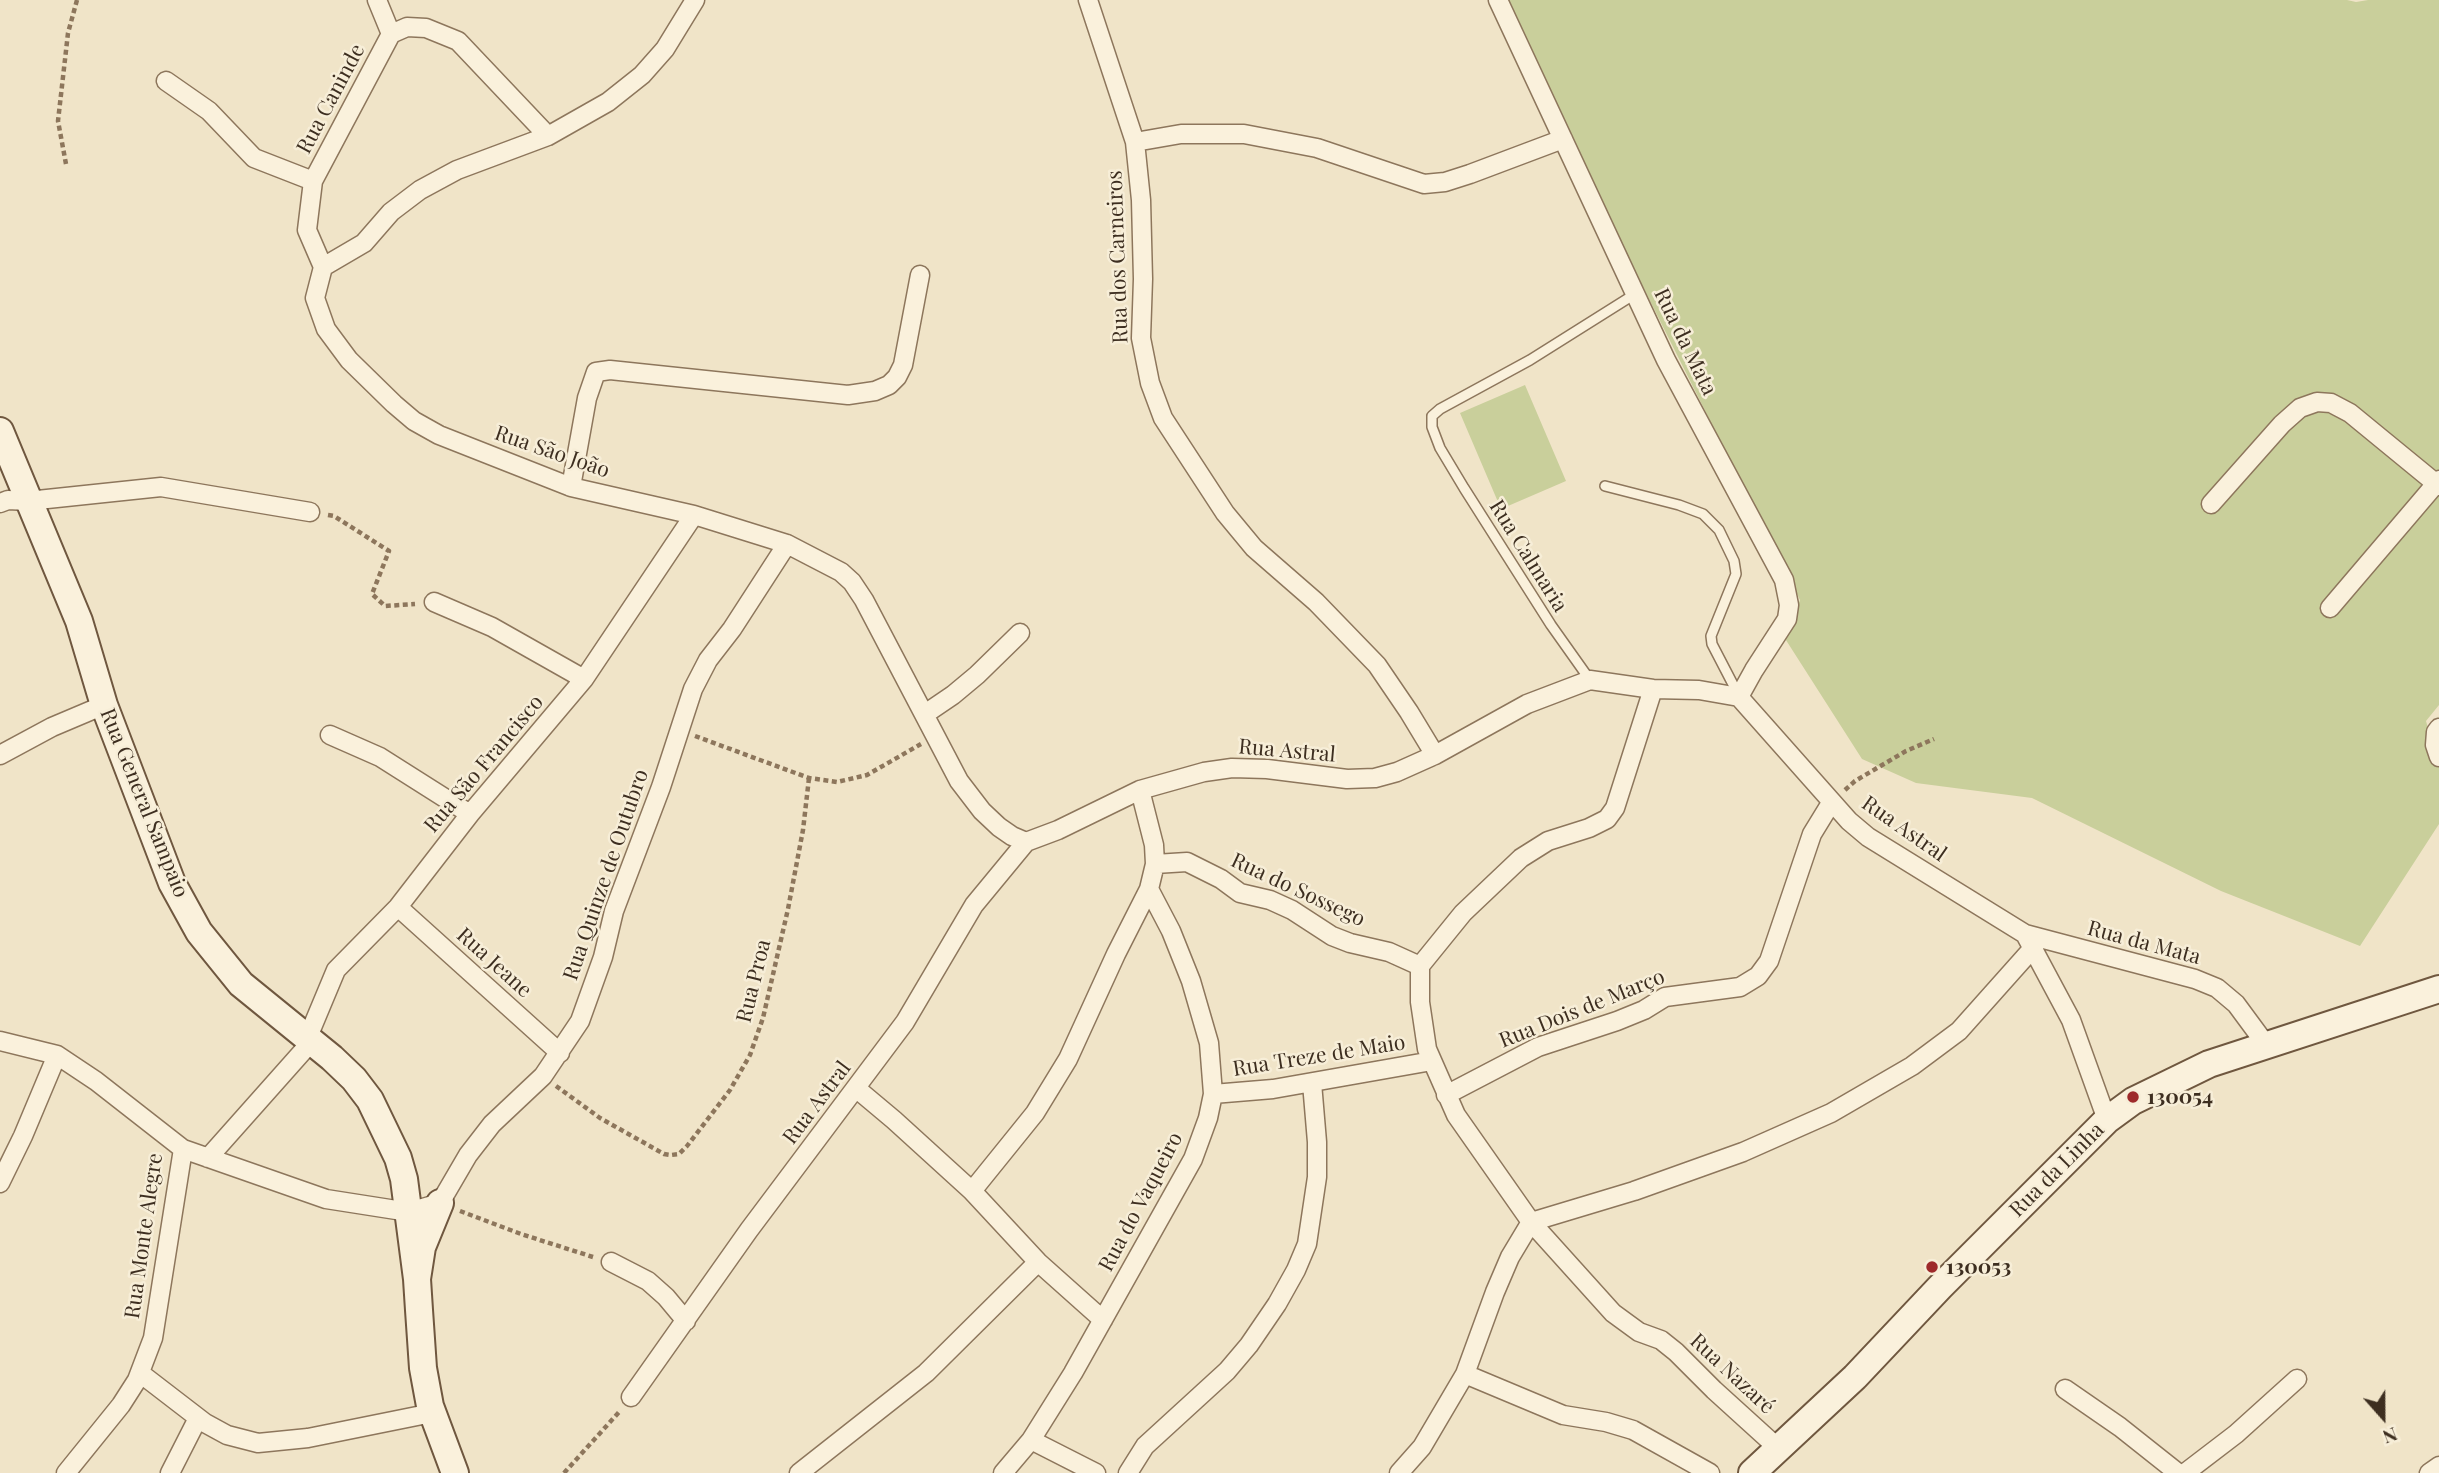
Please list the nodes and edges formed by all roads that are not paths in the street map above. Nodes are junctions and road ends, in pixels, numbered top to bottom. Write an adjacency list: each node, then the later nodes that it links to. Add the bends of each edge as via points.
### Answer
1 (377, 0): 5 (street, Rua Caninde)
2 (695, 0): 7 (street, via 665,49 642,75 608,102)
3 (1088, 0): 9 (street, Rua dos Carneiros)
4 (1498, 0): 8 (street, Rua da Mata)
5 (391, 34): 7 (street, via 407,27 458,41); 10 (street, Rua Caninde)
6 (166, 81): 10 (street, via 209,111 254,158)
7 (548, 136): 11 (street, via 457,170 420,190 391,212 364,243)
8 (1563, 139): 9 (street, via 1470,174 1424,184 1317,148 1244,134 1181,134); 13 (street, Rua da Mata)
9 (1135, 142): 36 (street, Rua dos Carneiros, via 1141,200 1140,338 1163,418 1225,513 1254,548 1316,602 1377,665)
10 (313, 181): 11 (street, via 307,230)
11 (323, 267): 16 (street, Rua São João, via 315,298 326,329 349,360 394,404 439,435)
12 (920, 275): 16 (street, via 903,365 897,377 875,391 848,395 596,372)
13 (1635, 294): 28 (lane, Rua Calmaria, via 1432,416 1440,447); 30 (street, Rua da Mata, via 1787,591 1787,619)
14 (0, 430): 18 (street, Rua General Sampaio)
15 (2438, 483): 20 (street, via 2350,413 2317,402 2300,408 2282,424); 25 (street)
16 (571, 486): 22 (street, Rua São João)
17 (1605, 486): 30 (lane, via 1703,514 1718,530 1736,574 1711,636 1712,644)
18 (28, 501): 19 (street); 21 (street, via 161,487); 31 (street, Rua General Sampaio, via 79,621)
19 (0, 503)
20 (2211, 504)
21 (310, 512)
22 (694, 515): 23 (street, Rua São João); 27 (street, Rua São Francisco)
23 (787, 544): 32 (street, Rua São João, via 852,582); 51 (street, Rua Quinze de Outubro, via 693,688 580,1021)
24 (434, 602): 27 (street, via 492,627)
25 (2330, 608)
26 (1020, 633): 32 (street, via 977,675)
27 (584, 680): 40 (street, Rua São Francisco)
28 (1590, 680): 29 (street, Rua Astral); 36 (street, Rua Astral, via 1527,704)
29 (1653, 689): 30 (street, Rua Astral); 46 (street, via 1615,808 1607,819 1548,841 1521,858 1463,913)
30 (1740, 697): 39 (street, Rua Astral)
31 (104, 705): 35 (street); 48 (street, Rua General Sampaio, via 172,883 199,932 241,984)
32 (925, 714): 41 (street, Rua São João, via 959,781 982,811 999,828)
33 (2439, 728): 37 (street, via 2435,745)
34 (330, 735): 40 (street, via 380,757)
35 (0, 755)
36 (1435, 755): 38 (street, Rua Astral, via 1375,778 1232,768 1174,778)
37 (2439, 757)
38 (1140, 790): 41 (street, Rua Astral); 42 (street, via 1152,831)
39 (1831, 803): 45 (street, Rua Astral, via 1868,836); 57 (street, Rua Dois de Março, via 1812,834 1769,961 1758,976 1740,986 1665,997 1617,1021 1538,1047)
40 (470, 814): 44 (street, Rua São Francisco)
41 (1026, 842): 55 (street, Rua Astral, via 974,905 905,1023)
42 (1155, 864): 43 (street); 46 (street, Rua do Sossego, via 1187,862 1240,893 1292,910 1332,936)
43 (1149, 889): 56 (street, Rua do Vaqueiro, via 1191,981 1209,1043); 62 (street, via 1068,1059 1035,1113)
44 (398, 907): 48 (street, Rua São Francisco, via 336,970); 51 (street, Rua Jeane)
45 (2029, 941): 50 (street, Rua da Mata, via 2217,988 2236,1004); 58 (street, via 2071,1020); 65 (street, via 1959,1031 1912,1066 1831,1113 1743,1152)
46 (1420, 966): 53 (street, Rua Nazaré, via 1420,1002)
47 (2439, 989): 50 (street, Rua da Linha)
48 (310, 1039): 60 (street, Rua São Francisco); 64 (street, Rua General Sampaio, via 370,1100 398,1158)
49 (0, 1041): 52 (street, Rua Monte Alegre)
50 (2267, 1046): 58 (street, Rua da Linha, via 2209,1064 2133,1101)
51 (560, 1053): 63 (street, Rua Quinze de Outubro, via 543,1076 492,1124)
52 (57, 1055): 59 (street, Rua Monte Alegre); 61 (street)
53 (1432, 1061): 54 (street, Rua Treze de Maio); 57 (street, Rua Nazaré)
54 (1312, 1083): 56 (street, Rua Treze de Maio); 87 (street, via 1317,1177 1307,1244 1296,1270 1249,1345 1145,1446)
55 (857, 1089): 62 (street); 70 (street, Rua Astral)
56 (1213, 1094): 69 (street, Rua do Vaqueiro, via 1193,1159)
57 (1446, 1095): 65 (street, Rua Nazaré)
58 (2107, 1120): 79 (street, Rua da Linha)
59 (183, 1149): 60 (street); 71 (street, Rua Monte Alegre, via 153,1338)
60 (208, 1157): 64 (street, via 326,1199)
61 (0, 1184)
62 (972, 1191): 67 (street)
63 (440, 1203): 64 (street); 68 (street, Rua General Sampaio, via 422,1247)
64 (409, 1212): 68 (street, Rua General Sampaio)
65 (1531, 1222): 72 (street, via 1510,1257); 79 (street, Rua Nazaré, via 1613,1313 1676,1352)
66 (611, 1262): 70 (street, via 648,1281)
67 (1038, 1262): 69 (street); 84 (street, via 926,1373)
68 (417, 1279): 76 (street, Rua General Sampaio, via 423,1368)
69 (1103, 1320): 78 (street, Rua do Vaqueiro)
70 (686, 1321): 75 (street, Rua Astral)
71 (140, 1373): 77 (street); 81 (street, Rua Monte Alegre, via 121,1405)
72 (1465, 1374): 88 (street, via 1422,1447); 89 (street, via 1563,1415 1633,1430)
73 (2297, 1379): 92 (street)
74 (2065, 1389): 91 (street)
75 (631, 1397)
76 (432, 1413): 77 (street, via 308,1438 258,1443 228,1435); 83 (street, Rua General Sampaio)
77 (198, 1418): 82 (street)
78 (1031, 1440): 85 (street, Rua do Vaqueiro); 86 (street)
79 (1779, 1449): 90 (street, Rua da Linha)
80 (2439, 1466): 93 (street)
81 (66, 1473)
82 (170, 1473)
83 (454, 1473)
84 (800, 1473)
85 (1003, 1473)
86 (1096, 1473)
87 (1128, 1473)
88 (1399, 1473)
89 (1710, 1473)
90 (1752, 1473)
91 (2178, 1473)
92 (2185, 1473)
93 (2429, 1473)

